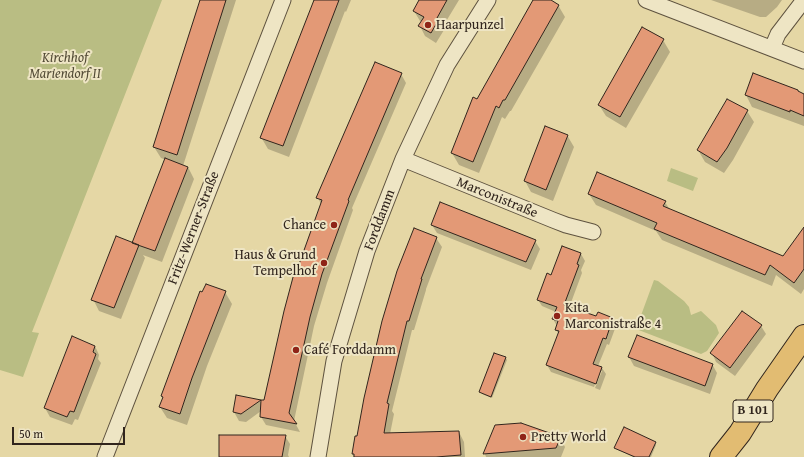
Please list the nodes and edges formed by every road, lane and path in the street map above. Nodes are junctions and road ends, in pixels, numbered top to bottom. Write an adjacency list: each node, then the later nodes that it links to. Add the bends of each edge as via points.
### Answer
1 (283, 0): 10 (street, Fritz-Werner-Straße)
2 (488, 0): 7 (street, Forddamm, via 447,64)
3 (646, 0): 5 (street)
4 (804, 0): 5 (street, via 778,34)
5 (772, 48): 6 (street)
6 (804, 61)
7 (403, 159): 8 (street, Marconistraße, via 566,225); 11 (street, Forddamm, via 368,251 334,361)
8 (593, 232)
9 (804, 336): 12 (main road, B 101, via 740,433)
10 (105, 457)
11 (318, 457)
12 (721, 457)

